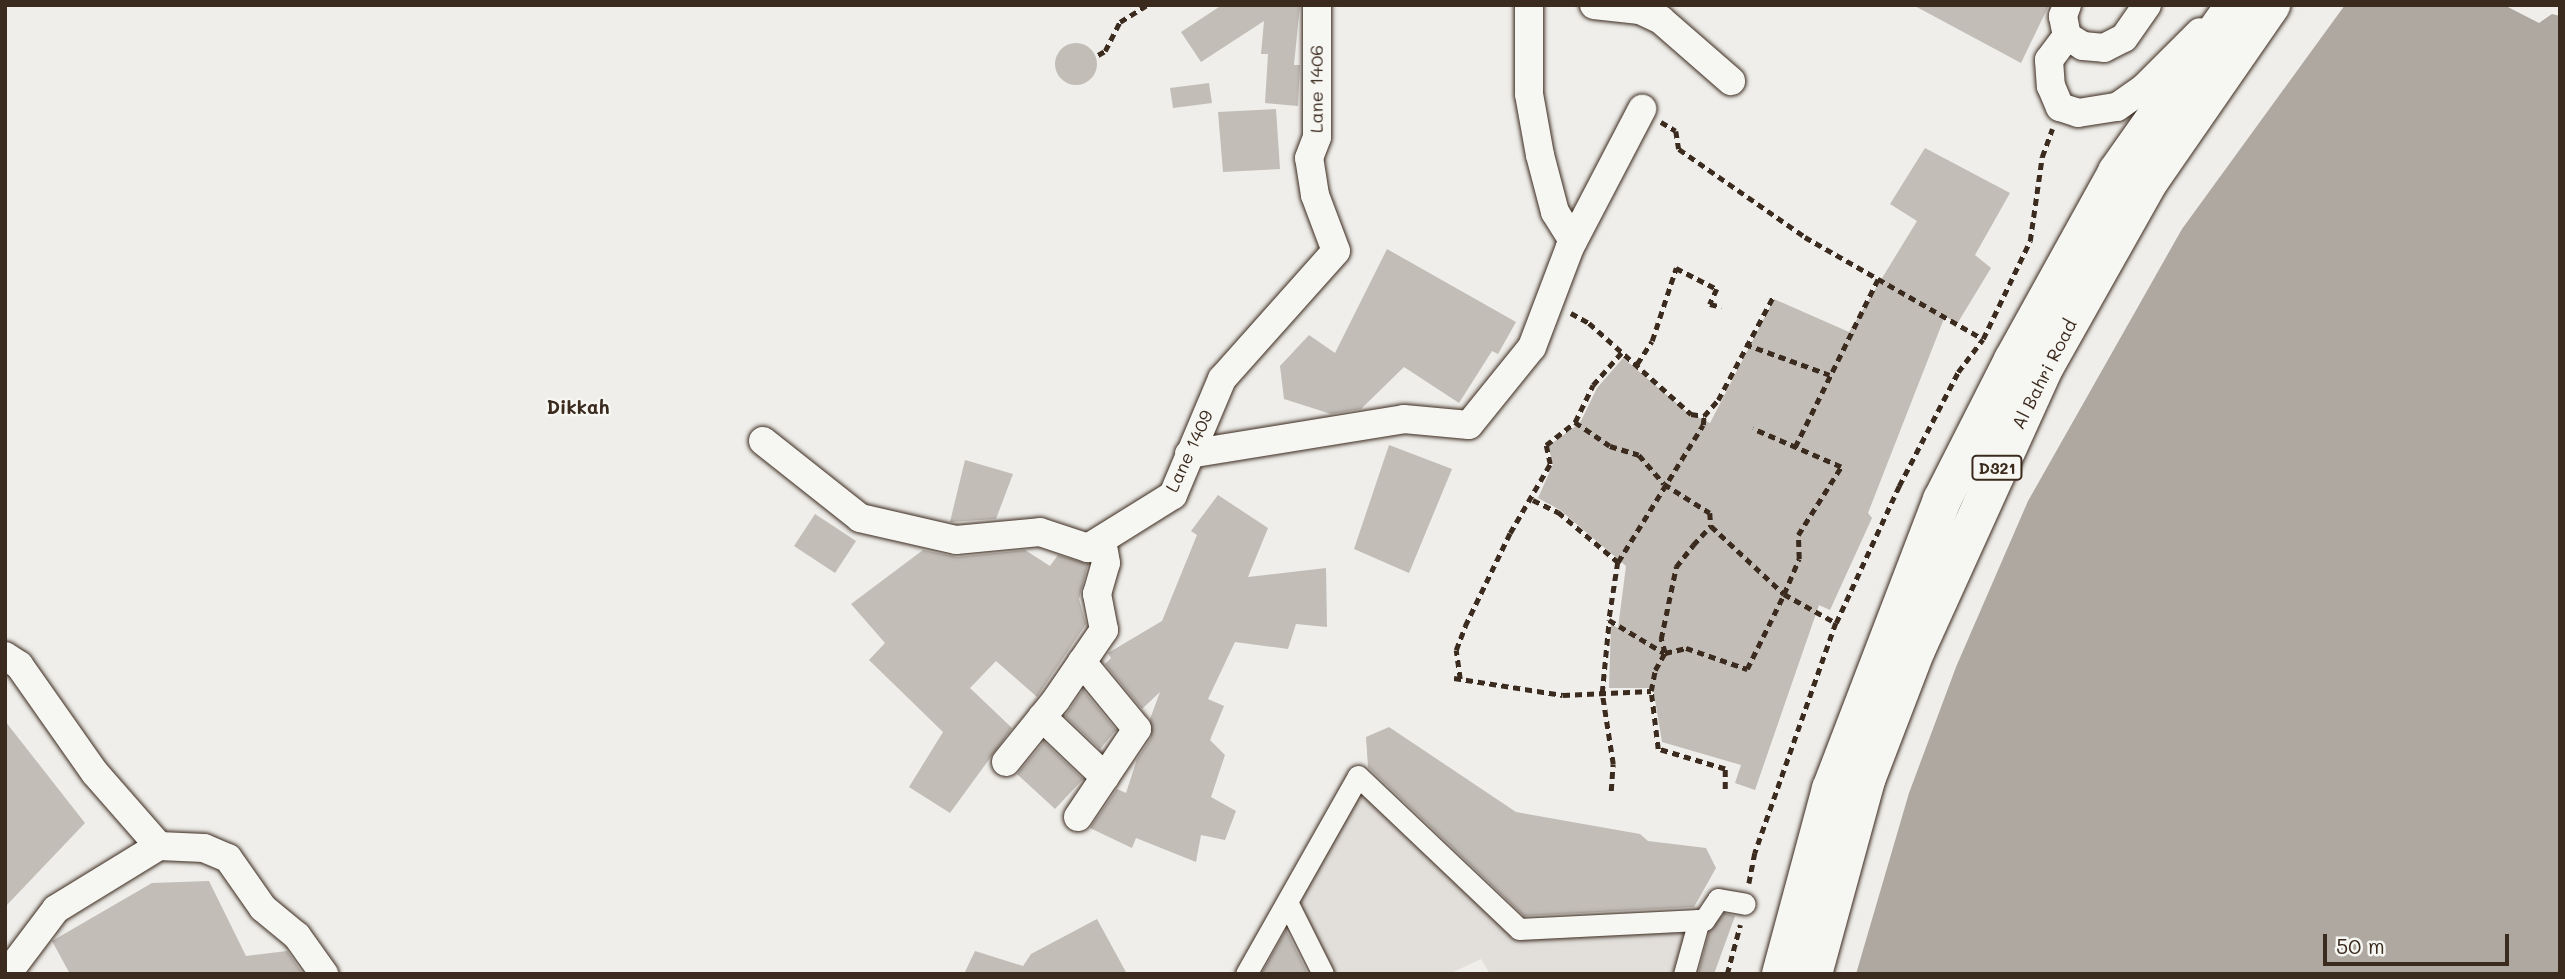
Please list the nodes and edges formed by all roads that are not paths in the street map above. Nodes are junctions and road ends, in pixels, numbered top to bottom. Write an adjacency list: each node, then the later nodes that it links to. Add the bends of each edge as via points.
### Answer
1 (1529, 5): 12 (street, via 1529,94 1538,143 1555,212)
2 (1594, 5): 10 (street, via 1640,10 1661,20)
3 (2067, 5): 9 (street)
4 (2147, 5): 9 (street, via 2124,38 2104,48 2082,46)
5 (2226, 5): 9 (street, via 2144,88 2117,107 2078,113 2060,107 2051,86 2049,60)
6 (2235, 5): 32 (main road, Al Bahri Road / D321, via 2117,172 1942,500 1831,789)
7 (2271, 5): 33 (main road, Al Bahri Road / D321, via 2150,180 2045,366 1916,650 1871,767)
8 (1314, 7): 13 (street, Lane 1406, via 1317,137 1309,158 1315,195)
9 (2067, 36)
10 (1731, 81)
11 (1647, 113): 12 (street)
12 (1573, 241): 15 (street, via 1532,347 1469,425 1404,419)
13 (1336, 251): 15 (street, Lane 1409, via 1222,379)
14 (763, 440): 16 (street, via 860,518 956,540 1040,532 1087,548)
15 (1189, 454): 16 (street, Lane 1409, via 1173,495)
16 (1102, 541): 18 (street, via 1106,564 1097,594 1104,629)
17 (5, 656): 23 (street, via 19,666 95,773)
18 (1082, 662): 19 (street); 21 (street, via 1137,729)
19 (1042, 717): 20 (street); 21 (street)
20 (1006, 762)
21 (1105, 777): 22 (street)
22 (1078, 817)
23 (159, 846): 27 (street, via 56,909); 28 (street, via 204,849 228,858 263,908 297,936)
24 (1287, 902): 26 (street, via 1358,776 1519,929); 29 (street); 30 (street)
25 (1745, 904): 26 (street, via 1718,899 1704,920)
26 (1699, 920): 31 (street)
27 (7, 974)
28 (324, 974)
29 (1246, 974)
30 (1323, 974)
31 (1684, 974)
32 (1781, 974)
33 (1813, 974)

